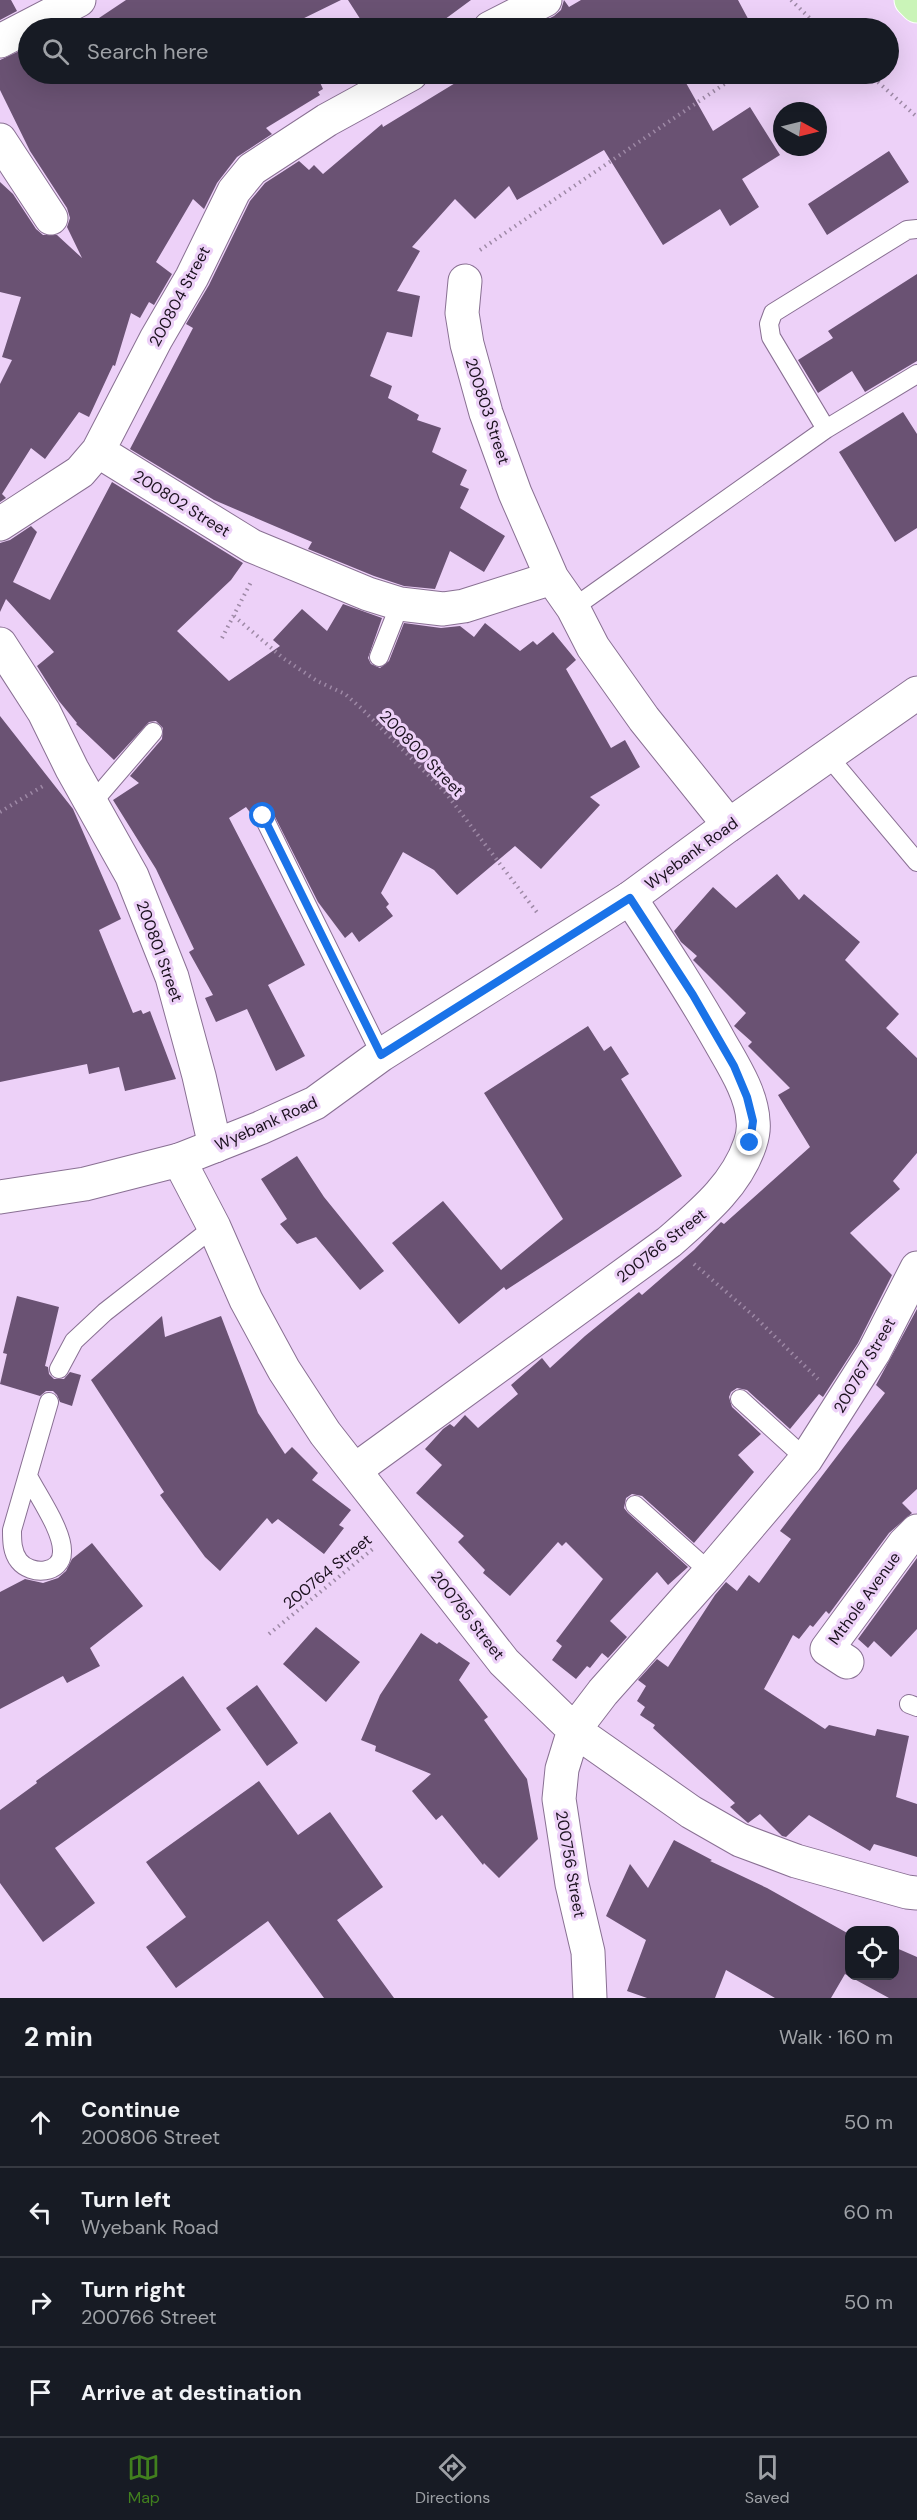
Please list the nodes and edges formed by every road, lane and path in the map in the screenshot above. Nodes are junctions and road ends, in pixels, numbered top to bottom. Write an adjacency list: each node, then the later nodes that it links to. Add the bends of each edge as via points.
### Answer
1 (79, 0): 6 (street)
2 (545, 0): 7 (street)
3 (791, 0): 8 (path)
4 (911, 0): 5 (main road)
5 (917, 6)
6 (44, 18)
7 (509, 18)
8 (808, 18)
9 (18, 32): 10 (street)
10 (0, 41)
11 (393, 84): 21 (street, 200804 Street, via 283,147 252,170 234,190 192,278)
12 (724, 84): 18 (path, via 495,238 474,255)
13 (880, 84): 14 (path)
14 (917, 117)
15 (0, 140): 16 (street)
16 (51, 218)
17 (917, 229): 20 (lane, via 907,230 770,317 771,337)
18 (465, 281): 24 (street, 200803 Street, via 462,313 486,413 515,494)
19 (917, 374): 20 (lane)
20 (826, 429): 26 (lane)
21 (98, 451): 22 (street, 200804 Street, via 80,472); 23 (street, 200802 Street)
22 (0, 524)
23 (267, 553): 25 (street, 200802 Street); 27 (path)
24 (552, 578): 25 (street, 200802 Street, via 464,606 443,609); 26 (street, 200803 Street)
25 (400, 604): 30 (lane)
26 (573, 608): 38 (street, 200803 Street, via 593,647 644,719)
27 (234, 616): 28 (path); 41 (path, 200800 Street, via 303,672 345,694 445,792)
28 (222, 638)
29 (0, 644): 34 (street, 200801 Street, via 44,712)
30 (379, 657)
31 (917, 693): 33 (street, Wyebank Road)
32 (153, 732): 35 (lane)
33 (828, 756): 38 (street, Wyebank Road); 39 (lane)
34 (72, 769): 35 (street, 200801 Street); 36 (path)
35 (92, 803): 43 (street, 200801 Street, via 132,876 172,977)
36 (0, 812)
37 (263, 816): 42 (lane)
38 (729, 825): 40 (street, Wyebank Road)
39 (917, 862)
40 (630, 898): 41 (street, Wyebank Road); 47 (street, 200766 Street, via 734,1066 753,1121 750,1143 738,1170 712,1205)
41 (559, 942): 42 (street, Wyebank Road)
42 (381, 1055): 43 (street, Wyebank Road, via 315,1103)
43 (215, 1146): 44 (street, Wyebank Road)
44 (179, 1160): 45 (street, Wyebank Road, via 85,1184); 46 (street, 200765 Street)
45 (0, 1197)
46 (214, 1227): 49 (lane, via 105,1312 74,1341); 54 (street, 200765 Street, via 246,1300 284,1370 325,1433)
47 (669, 1242): 51 (path, via 755,1317 812,1374); 54 (street, 200766 Street)
48 (917, 1268): 51 (street, 200767 Street)
49 (59, 1369)
50 (740, 1399): 53 (lane)
51 (845, 1399): 53 (street, 200767 Street)
52 (48, 1402): 55 (lane)
53 (806, 1459): 59 (street, 200767 Street)
54 (355, 1470): 57 (street, 200765 Street)
55 (28, 1476): 55 (lane, via 12,1530 13,1546 20,1562 30,1569 45,1571 61,1562 63,1551)
56 (635, 1505): 59 (lane)
57 (400, 1527): 60 (path, 200764 Street); 62 (street, 200765 Street, via 504,1662)
58 (917, 1531): 61 (street, Mthole Avenue, via 827,1649)
59 (710, 1572): 62 (street, 200767 Street)
60 (269, 1634)
61 (847, 1662)
62 (574, 1730): 63 (street, 200765 Street, via 652,1787 740,1840 796,1861); 64 (street, 200756 Street, via 562,1769 559,1799 572,1884 588,1952)
63 (917, 1893)
64 (590, 1998)

